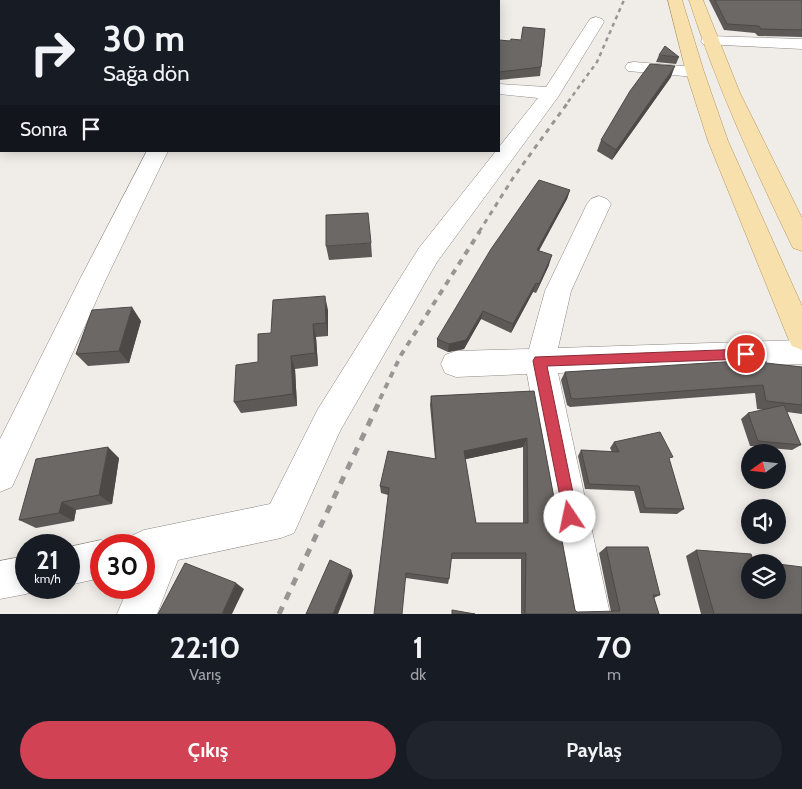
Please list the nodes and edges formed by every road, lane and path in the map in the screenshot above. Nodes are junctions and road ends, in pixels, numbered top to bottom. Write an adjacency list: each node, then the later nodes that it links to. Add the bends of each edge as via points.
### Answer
1 (675, 0): 7 (main road)
2 (696, 0): 4 (main road)
3 (596, 22): 9 (street)
4 (709, 41): 5 (street); 12 (main road, via 738,111)
5 (802, 44)
6 (634, 67): 7 (street)
7 (695, 72): 13 (main road, via 718,141)
8 (500, 89): 9 (street)
9 (551, 93): 18 (street, via 428,255 329,420 281,520)
10 (157, 152): 17 (street)
11 (599, 204): 15 (street, via 558,291)
12 (802, 242)
13 (802, 338)
14 (802, 352): 15 (street)
15 (540, 361): 16 (street); 23 (street)
16 (456, 364)
17 (0, 475)
18 (155, 547)
19 (15, 577): 20 (street)
20 (0, 580)
21 (141, 599): 22 (street)
22 (137, 614)
23 (590, 614)

